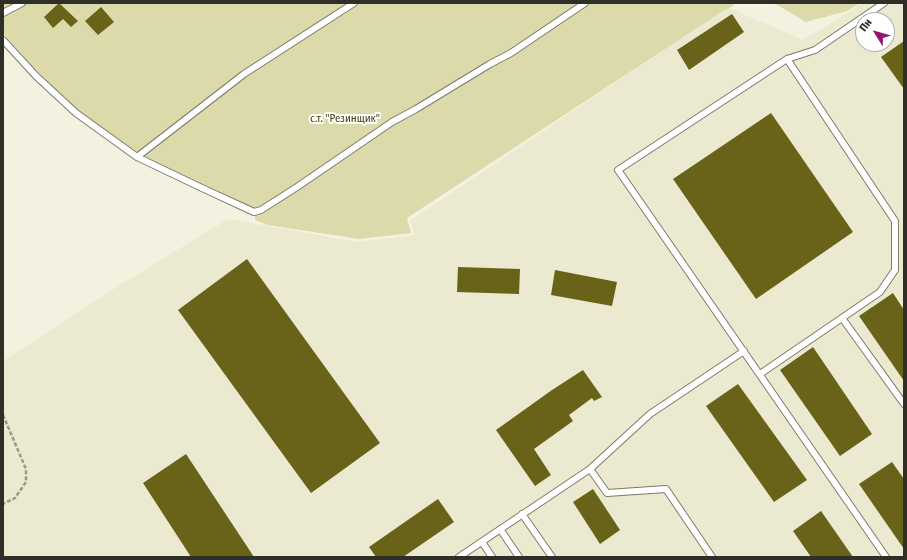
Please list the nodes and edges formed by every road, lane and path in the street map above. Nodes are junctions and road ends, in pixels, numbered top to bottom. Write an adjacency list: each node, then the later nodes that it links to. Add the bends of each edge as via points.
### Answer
1 (22, 3): 5 (lane)
2 (354, 3): 8 (lane, via 244,74)
3 (586, 3): 8 (lane, via 511,53 392,122 262,210 254,212)
4 (884, 3): 7 (lane, via 815,50)
5 (3, 13)
6 (3, 40): 8 (lane, via 36,76 76,113)
7 (787, 59): 9 (lane, via 895,221 895,270 880,292); 10 (lane, via 618,170)
8 (137, 157)
9 (842, 318): 11 (lane); 12 (lane)
10 (744, 351): 11 (lane); 14 (lane, via 650,414)
11 (760, 374): 24 (lane)
12 (904, 404)
13 (3, 415): 15 (path, via 26,469 26,482 15,498)
14 (590, 469): 16 (lane); 23 (lane, via 607,493 666,489)
15 (3, 504)
16 (522, 514): 17 (lane); 22 (lane)
17 (500, 529): 18 (lane); 21 (lane)
18 (482, 542): 19 (lane); 20 (lane)
19 (459, 557)
20 (492, 557)
21 (519, 557)
22 (552, 557)
23 (712, 557)
24 (886, 557)

